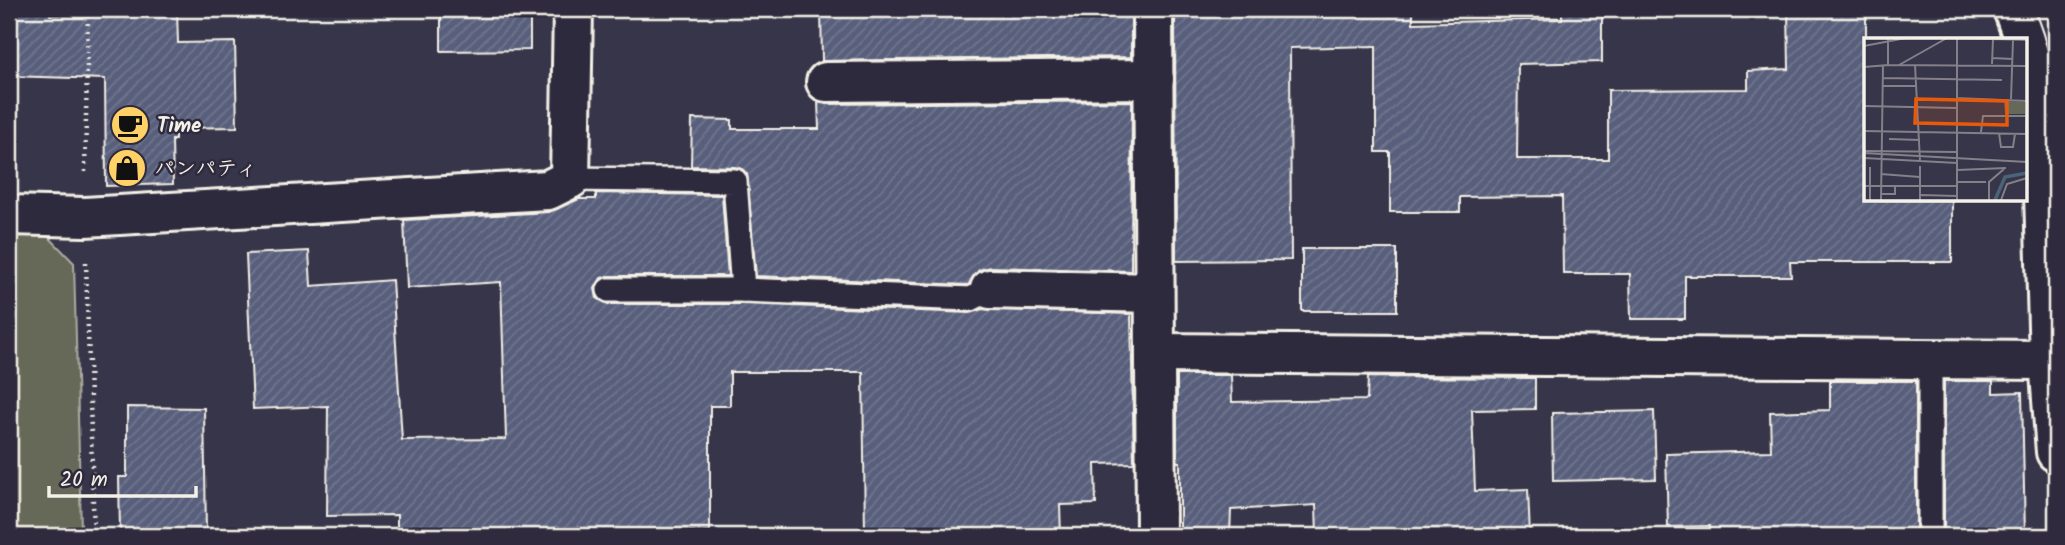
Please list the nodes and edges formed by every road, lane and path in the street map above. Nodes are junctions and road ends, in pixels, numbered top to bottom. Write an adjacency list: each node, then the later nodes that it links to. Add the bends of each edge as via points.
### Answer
1 (88, 9): 11 (path)
2 (573, 9): 9 (street)
3 (1153, 9): 7 (street)
4 (2013, 9): 5 (street)
5 (2023, 38)
6 (2026, 48): 18 (street, via 2041,93)
7 (1154, 79): 8 (street); 15 (street)
8 (826, 82)
9 (570, 179): 11 (street, via 548,190); 12 (lane, via 735,181)
10 (9, 215): 11 (street)
11 (85, 217): 20 (path)
12 (743, 289): 13 (lane, via 971,299); 14 (lane)
13 (990, 289): 15 (street)
14 (609, 290)
15 (1154, 293): 16 (street)
16 (1156, 353): 17 (street); 21 (street)
17 (1930, 360): 18 (street); 22 (lane)
18 (2053, 360): 19 (street)
19 (2056, 452)
20 (94, 536)
21 (1156, 536)
22 (1930, 536)

